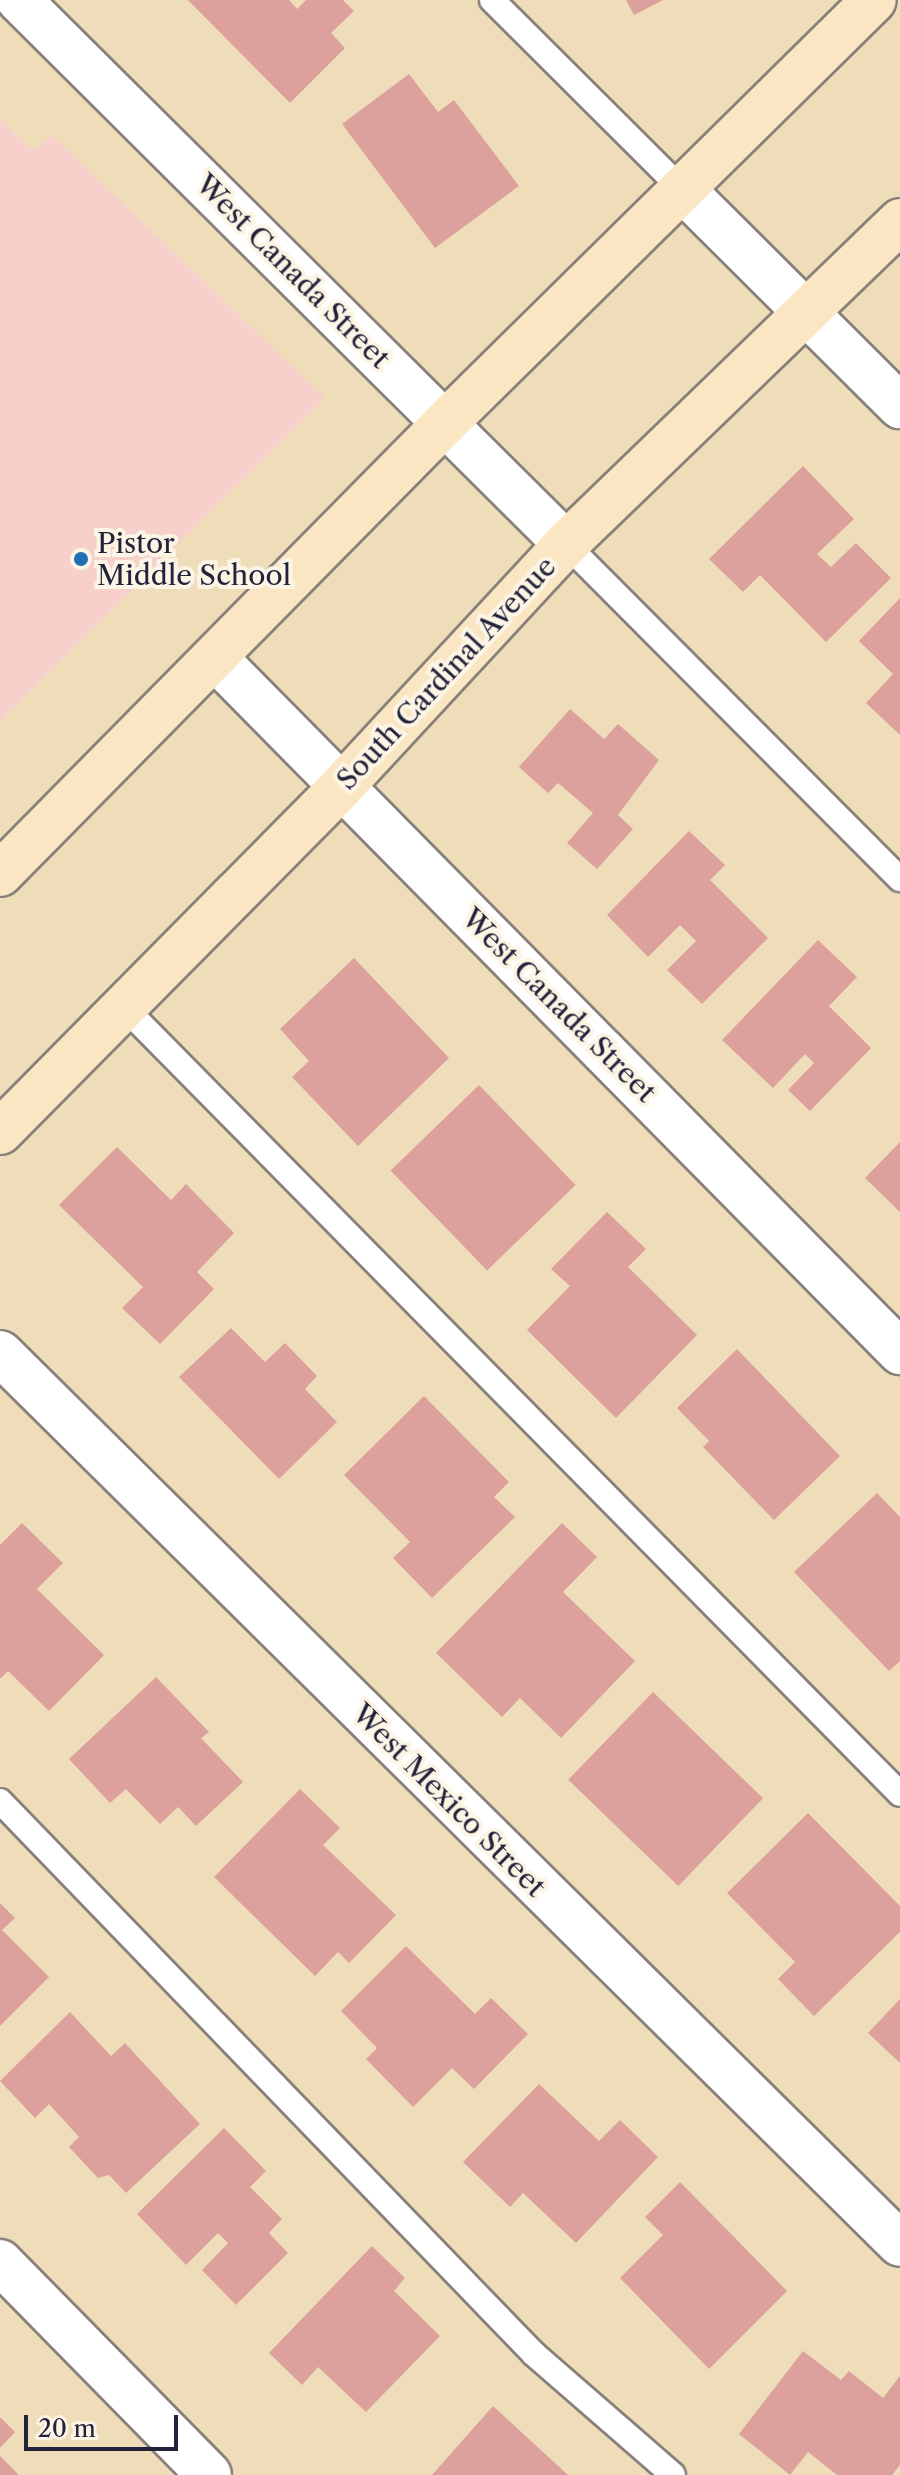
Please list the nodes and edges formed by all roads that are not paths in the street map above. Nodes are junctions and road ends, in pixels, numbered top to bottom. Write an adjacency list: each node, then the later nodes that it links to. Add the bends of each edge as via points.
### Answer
1 (19, 0): 8 (street, West Canada Street)
2 (492, 0): 4 (lane)
3 (874, 0): 4 (main road)
4 (684, 191): 6 (street); 8 (main road)
5 (900, 221): 6 (main road, South Cardinal Avenue)
6 (808, 313): 7 (street); 9 (main road, South Cardinal Avenue)
7 (900, 406)
8 (445, 423): 9 (street, West Canada Street); 10 (main road)
9 (566, 544): 11 (main road, South Cardinal Avenue); 13 (lane)
10 (216, 659): 11 (street, West Canada Street); 12 (main road)
11 (342, 786): 14 (main road, South Cardinal Avenue); 16 (street, West Canada Street)
12 (0, 874)
13 (900, 879)
14 (124, 1007): 15 (main road, South Cardinal Avenue); 18 (lane)
15 (0, 1132)
16 (900, 1352)
17 (0, 1353): 20 (street, West Mexico Street)
18 (900, 1794)
19 (0, 1801): 23 (lane, via 534,2354)
20 (900, 2244)
21 (0, 2262): 22 (street)
22 (209, 2475)
23 (673, 2475)

